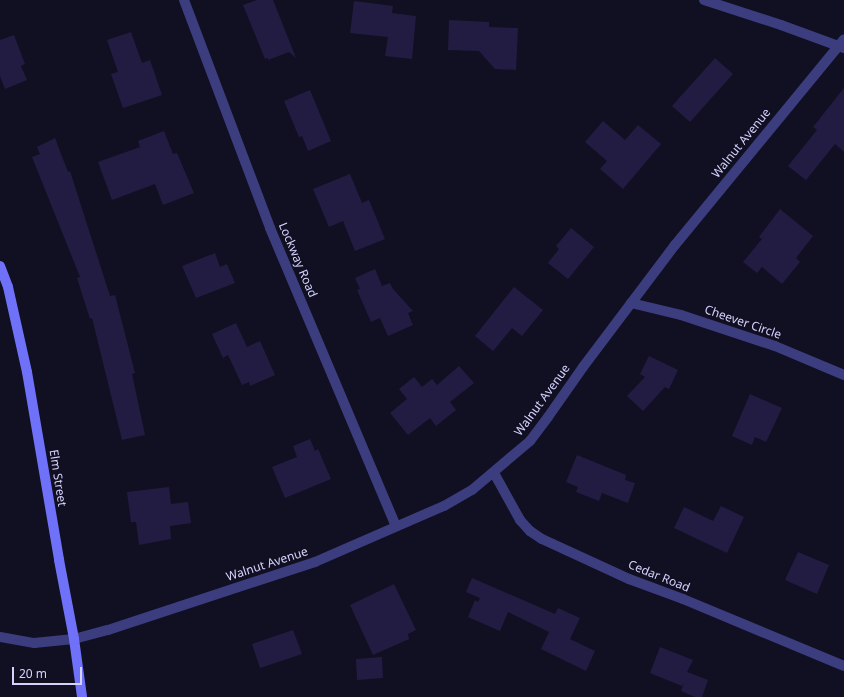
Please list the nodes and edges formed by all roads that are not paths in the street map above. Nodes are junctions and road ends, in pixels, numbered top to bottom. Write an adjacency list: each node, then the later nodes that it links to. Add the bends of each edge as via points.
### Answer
1 (184, 0): 8 (street, Lockway Road, via 270,228)
2 (704, 0): 3 (street)
3 (842, 44): 5 (street, Walnut Avenue, via 675,245)
4 (0, 266): 10 (main road, Elm Street, via 18,328)
5 (632, 302): 6 (street, Cheever Circle, via 775,346); 7 (street, Walnut Avenue, via 530,441)
6 (844, 375)
7 (494, 473): 8 (street, Walnut Avenue, via 472,490 444,506); 11 (street, Cedar Road, via 520,520 542,539 629,578)
8 (396, 527): 10 (street, Walnut Avenue, via 315,562)
9 (0, 637): 10 (street, Walnut Avenue, via 34,643)
10 (74, 640): 12 (main road, Elm Street)
11 (844, 666)
12 (82, 697)

